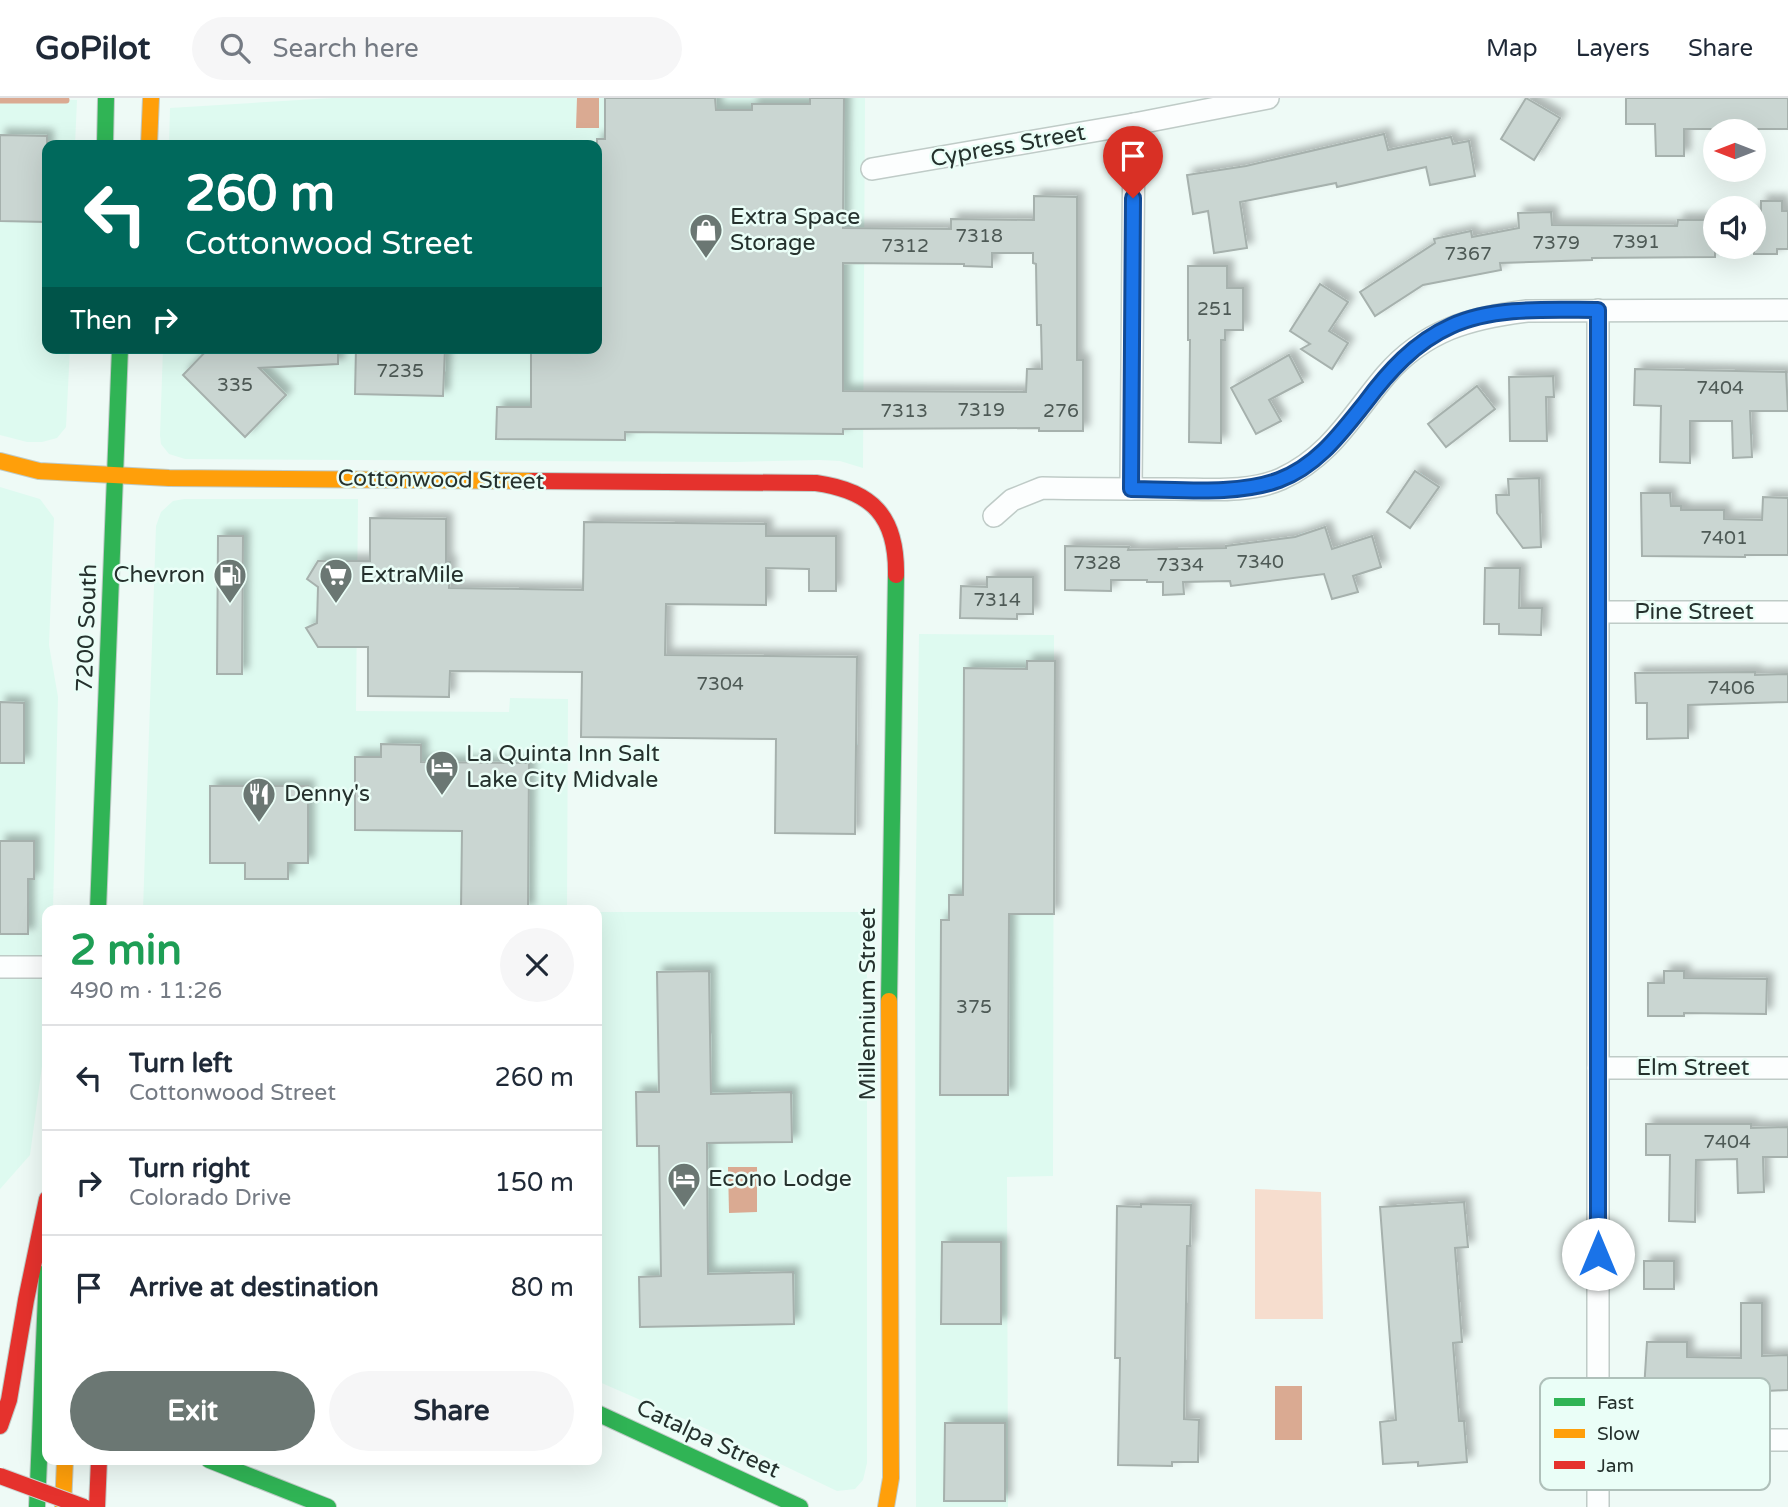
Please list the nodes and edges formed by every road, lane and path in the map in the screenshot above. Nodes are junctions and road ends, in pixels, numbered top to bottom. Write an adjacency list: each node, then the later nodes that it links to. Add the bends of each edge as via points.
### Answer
1 (106, 98): 5 (main road)
2 (151, 98): 6 (main road)
3 (1268, 98): 4 (street, Cypress Street)
4 (1134, 124): 7 (street, Cypress Street); 13 (street)
5 (105, 140)
6 (149, 140)
7 (872, 169)
8 (1598, 310): 9 (street); 13 (street, via 1489,315 1451,326 1387,374 1335,442 1309,464 1279,480 1236,489); 16 (street)
9 (1788, 310)
10 (120, 354): 12 (main road, 7200 South)
11 (0, 461): 12 (main road, Cottonwood Street, via 39,471)
12 (116, 476): 14 (main road, Cottonwood Street, via 816,483 855,492); 18 (main road, 7200 South)
13 (1131, 489): 15 (street, via 1042,488 1012,500)
14 (877, 507): 40 (main road, Millennium Street, via 887,519 896,550 889,979 891,1478)
15 (994, 516)
16 (1600, 612): 17 (street, Pine Street); 21 (street)
17 (1788, 612)
18 (97, 905)
19 (0, 967): 20 (street)
20 (42, 967)
21 (1598, 1068): 22 (street, Elm Street); 24 (street)
22 (1788, 1068)
23 (42, 1223): 27 (main road, via 9,1400)
24 (1598, 1378)
25 (42, 1390): 34 (main road)
26 (602, 1415): 39 (main road, Catalpa Street)
27 (0, 1426)
28 (1770, 1440): 29 (street)
29 (1788, 1440)
30 (65, 1465): 35 (main road)
31 (99, 1465): 37 (main road)
32 (222, 1465): 38 (main road)
33 (0, 1476): 36 (main road, bridge)
34 (37, 1507)
35 (63, 1507)
36 (84, 1507)
37 (97, 1507)
38 (328, 1507)
39 (800, 1507)
40 (886, 1507)

